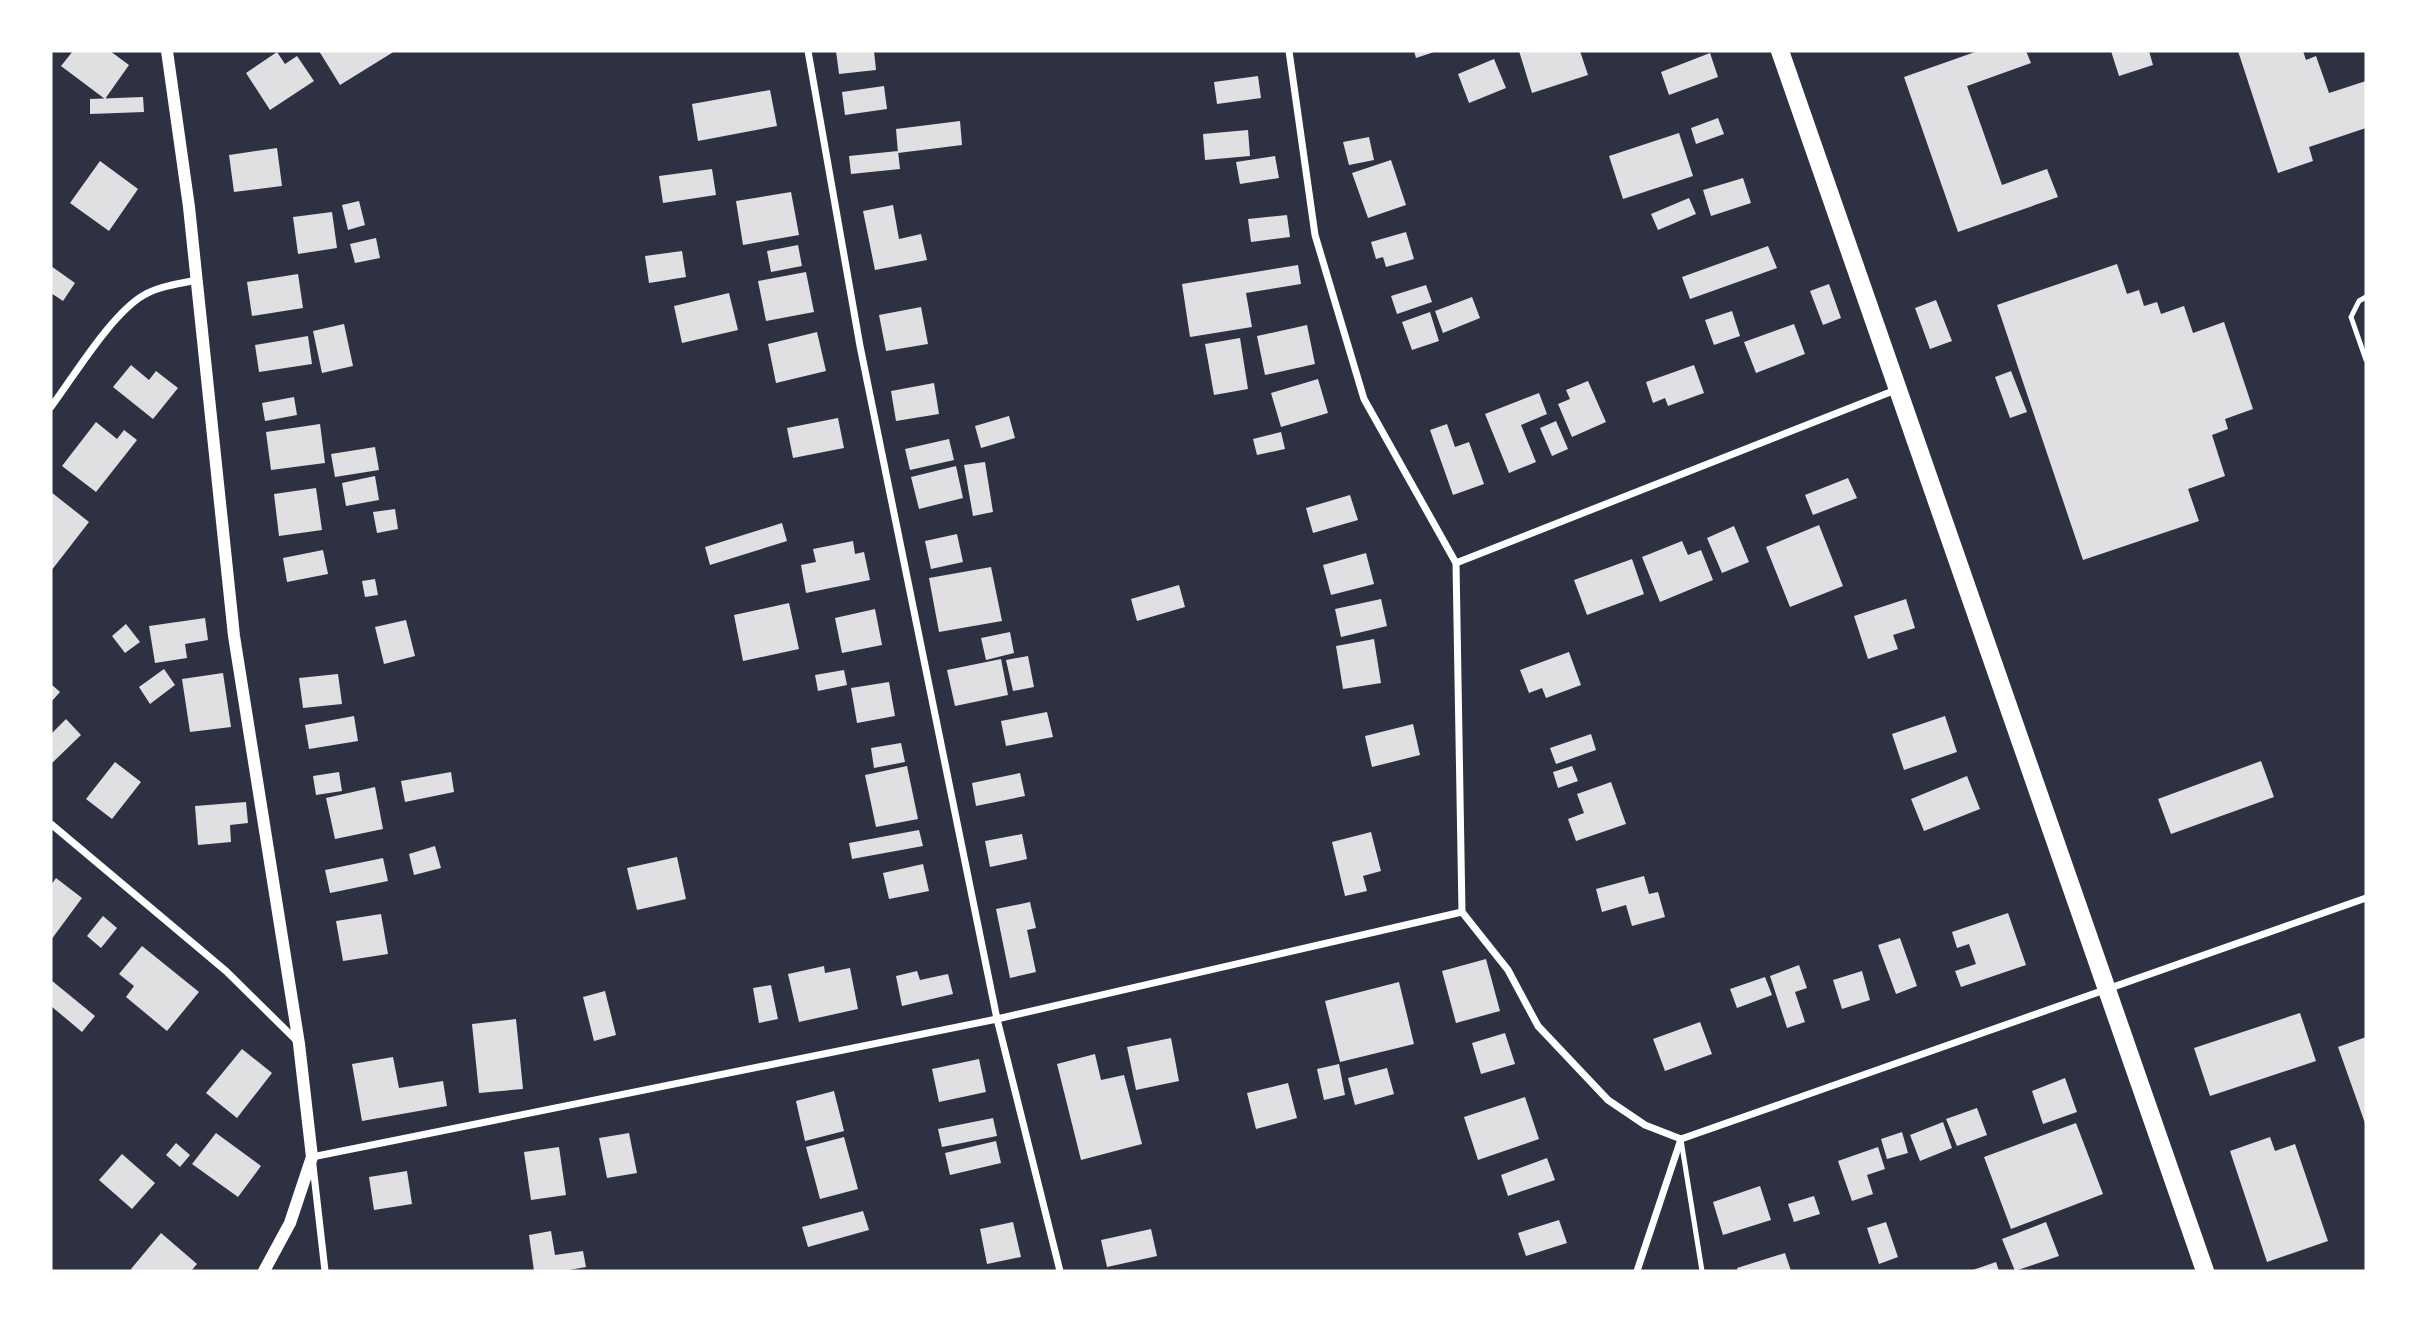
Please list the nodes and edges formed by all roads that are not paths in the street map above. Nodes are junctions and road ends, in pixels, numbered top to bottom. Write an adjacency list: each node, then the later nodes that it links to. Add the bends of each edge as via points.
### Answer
1 (167, 51): 5 (street)
2 (808, 51): 15 (street, via 860,346)
3 (1289, 51): 10 (street, via 1315,235 1364,399)
4 (1780, 51): 8 (main road)
5 (196, 281): 9 (street, via 145,294 121,312); 16 (street, via 234,636)
6 (2366, 297): 7 (lane, via 2351,317)
7 (2366, 360)
8 (1898, 389): 10 (street); 14 (main road)
9 (51, 407)
10 (1456, 563): 13 (street)
11 (51, 824): 16 (street, via 226,971)
12 (2366, 898): 14 (street)
13 (1462, 912): 15 (street); 17 (street, via 1508,970 1538,1026 1608,1100 1645,1125)
14 (2108, 990): 17 (street); 24 (main road)
15 (997, 1020): 18 (street); 21 (street)
16 (299, 1044): 18 (street)
17 (1681, 1139): 22 (street); 23 (lane)
18 (312, 1157): 19 (street, via 289,1223); 20 (street)
19 (264, 1271)
20 (325, 1271)
21 (1060, 1271)
22 (1637, 1271)
23 (1702, 1271)
24 (2205, 1271)

